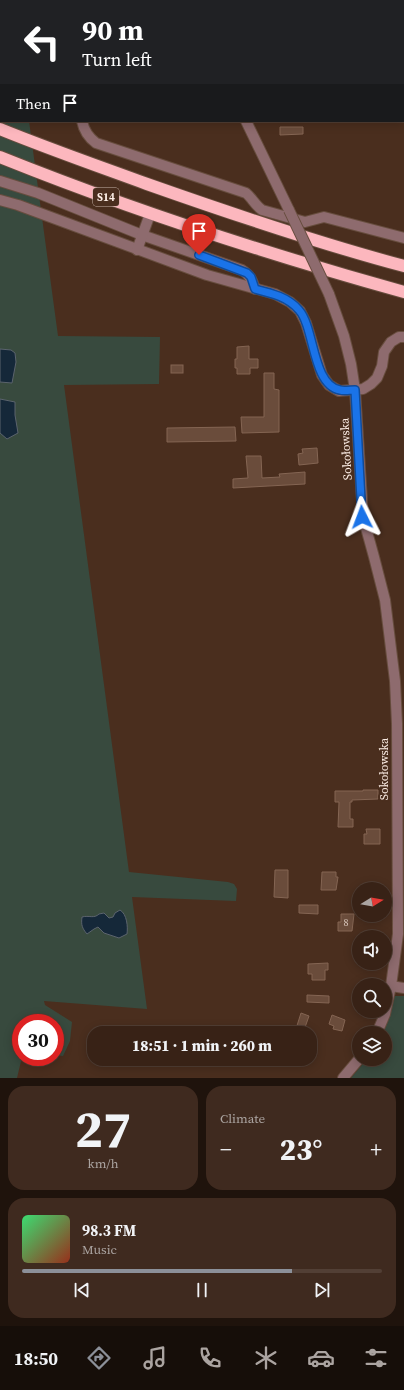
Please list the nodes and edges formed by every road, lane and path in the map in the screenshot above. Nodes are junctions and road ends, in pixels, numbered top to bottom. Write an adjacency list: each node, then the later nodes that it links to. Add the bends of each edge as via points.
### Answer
1 (82, 122): 9 (street, via 85,131 96,143 246,193 262,210 305,222 324,217)
2 (246, 122): 15 (street, Sokołowska, bridge, via 329,294 344,336)
3 (0, 129): 11 (highway, S14, via 204,204)
4 (0, 157): 7 (highway, S14)
5 (0, 181): 8 (street, via 38,193)
6 (0, 200): 10 (street, via 18,204)
7 (150, 214): 8 (street); 13 (highway, S14, via 310,266)
8 (142, 235): 10 (street); 12 (street, via 242,270 251,277)
9 (404, 238)
10 (137, 250): 12 (street)
11 (404, 266)
12 (255, 289): 15 (street, via 275,294 300,311 322,375 329,385 339,390)
13 (404, 292)
14 (404, 337): 15 (street, via 391,342 384,352 377,378 363,389)
15 (355, 390): 16 (street, Sokołowska, via 362,517 385,600 397,716 398,917)
16 (392, 979)
17 (392, 986): 18 (street)
18 (404, 988)
19 (353, 1066): 20 (street)
20 (343, 1078)

